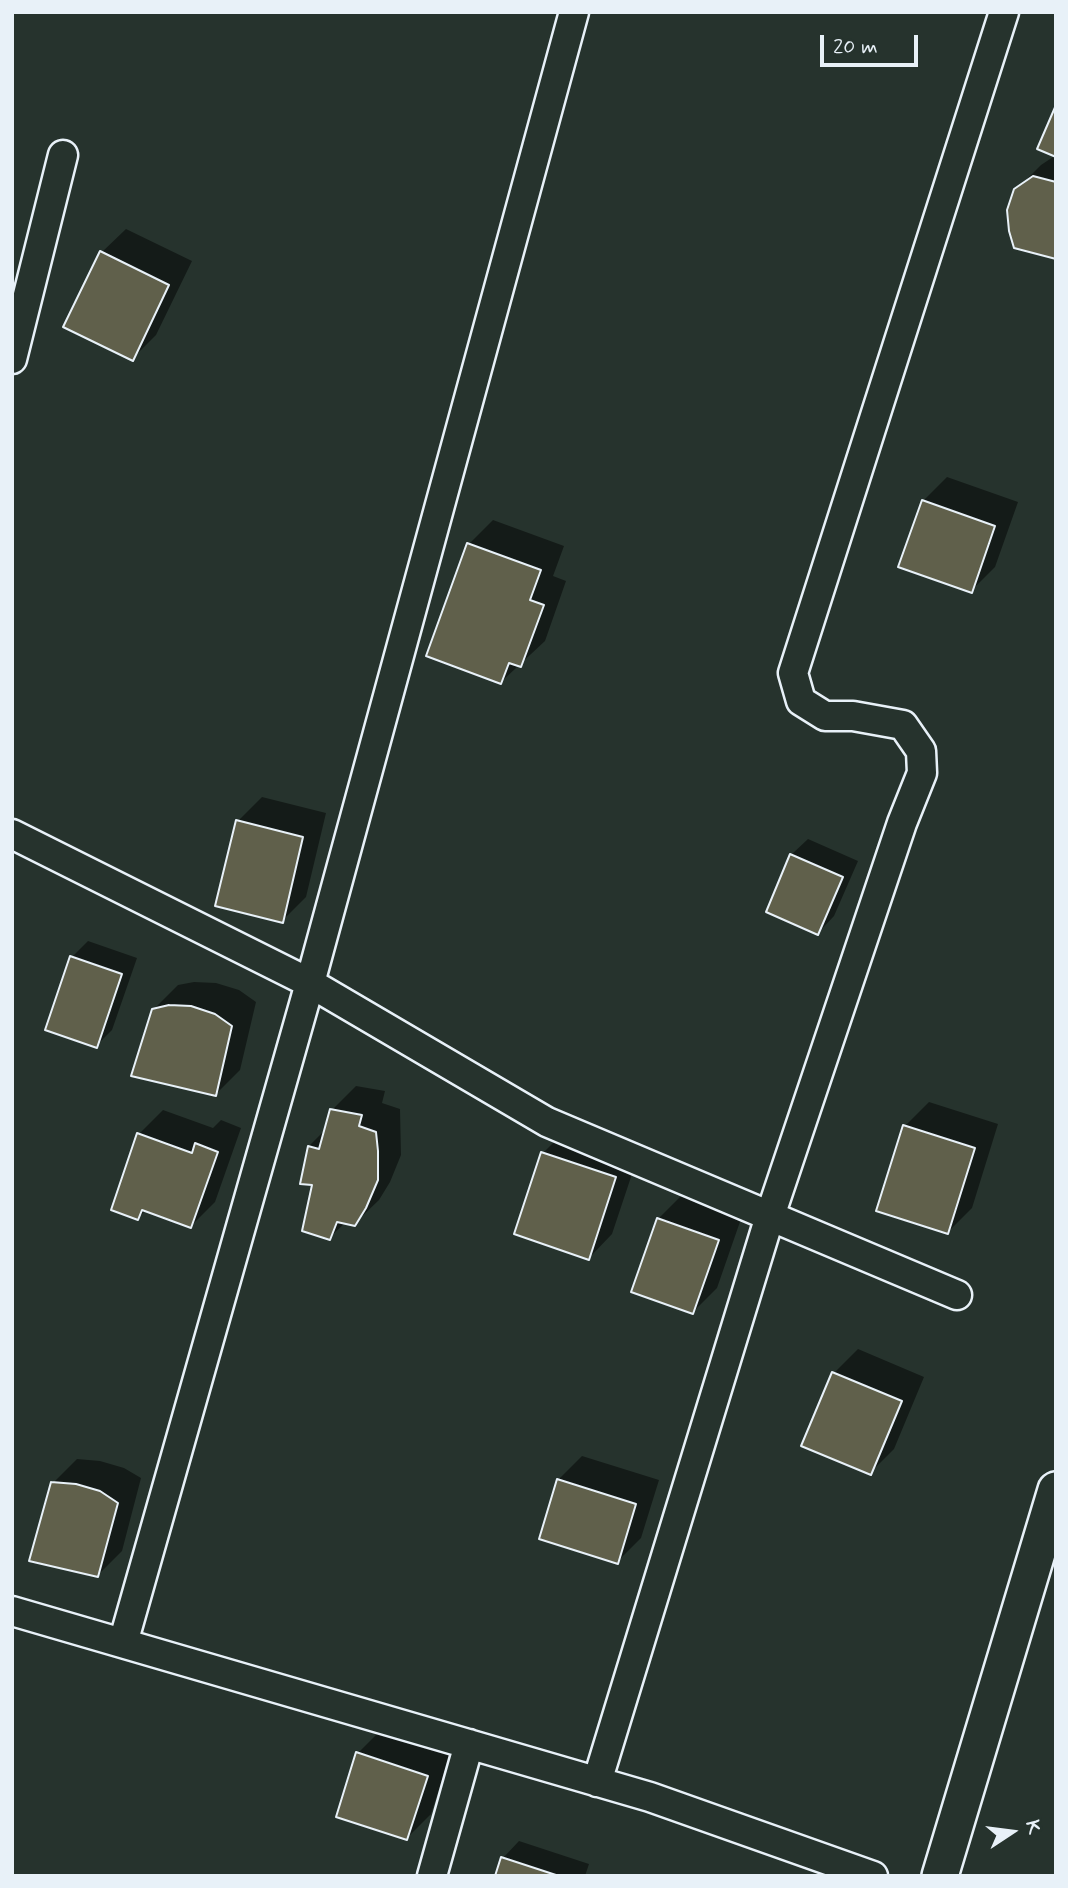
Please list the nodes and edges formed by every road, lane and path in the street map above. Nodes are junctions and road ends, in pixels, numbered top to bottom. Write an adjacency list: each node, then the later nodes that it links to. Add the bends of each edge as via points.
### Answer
1 (574, 12): 6 (street)
2 (1004, 12): 7 (street, via 793,673 801,701 825,716 902,725 921,751 922,773)
3 (63, 155): 4 (street)
4 (12, 359)
5 (12, 834): 6 (street)
6 (310, 982): 7 (street, via 547,1122); 11 (street)
7 (771, 1216): 8 (street); 13 (street)
8 (957, 1295)
9 (1056, 1490): 16 (street)
10 (12, 1611): 11 (street)
11 (123, 1643): 12 (street)
12 (469, 1744): 13 (street); 14 (street)
13 (597, 1782): 15 (street)
14 (432, 1876)
15 (873, 1876)
16 (940, 1876)

